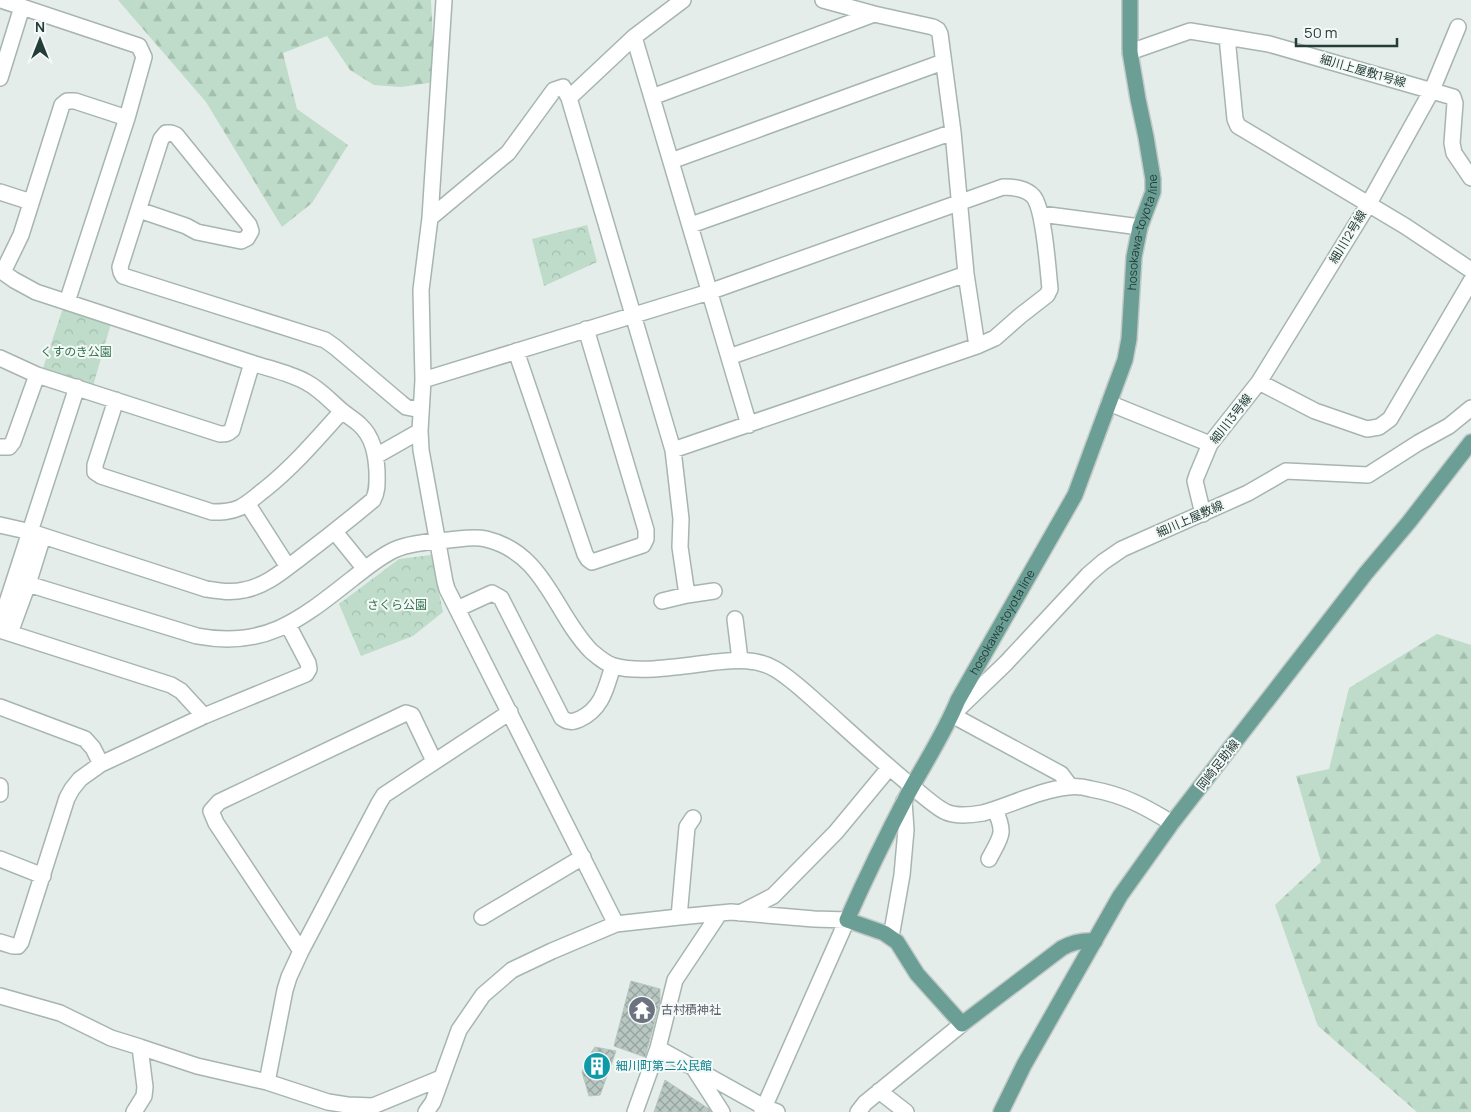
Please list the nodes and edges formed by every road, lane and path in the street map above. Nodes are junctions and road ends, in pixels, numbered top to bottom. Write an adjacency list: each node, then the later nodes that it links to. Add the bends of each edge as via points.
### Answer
1 (0, 0): 6 (street)
2 (444, 0): 27 (street)
3 (683, 0): 10 (street)
4 (823, 0): 7 (street)
5 (1130, 0): 11 (main road, hosokawa-toyota line)
6 (22, 7): 13 (street); 17 (street, via 139,46 144,57)
7 (874, 14): 12 (street, via 938,30); 15 (street)
8 (1458, 27): 14 (street, 細川12号線)
9 (1227, 37): 11 (street, 細川上屋敷1号線, via 1190,31); 14 (street, 細川上屋敷1号線, via 1269,44); 24 (street, via 1238,126)
10 (634, 38): 15 (street); 16 (street)
11 (1130, 52): 29 (main road, hosokawa-toyota line, via 1153,179 1153,192)
12 (943, 62): 18 (street); 19 (street)
13 (0, 78)
14 (1432, 90): 20 (street, 細川上屋敷1号線, via 1453,98 1454,153); 24 (street, 細川12号線)
15 (652, 96): 19 (street)
16 (569, 98): 27 (street, via 563,87 554,90 508,153); 36 (street)
17 (128, 118): 22 (street, via 75,101 62,105); 35 (street)
18 (953, 132): 23 (street); 28 (street)
19 (671, 162): 28 (street)
20 (1471, 178)
21 (0, 192): 22 (street)
22 (31, 202): 31 (street, via 21,235)
23 (959, 203): 26 (street, via 1011,187 1023,189 1034,196); 32 (street); 34 (street)
24 (1368, 205): 30 (street); 45 (street, 細川12号線)
25 (139, 210): 25 (street, via 161,140 171,132 251,231 242,240 197,232); 50 (street, via 120,267 123,276 325,340 406,407)
26 (1041, 214): 29 (street); 38 (street, via 1050,289 995,338)
27 (430, 218): 44 (street, via 421,290)
28 (691, 225): 34 (street)
29 (1140, 227): 48 (main road, hosokawa-toyota line, via 1134,257 1127,350)
30 (1471, 270)
31 (1, 271): 35 (street, via 36,292)
32 (966, 274): 38 (street); 40 (street)
33 (1471, 281): 45 (street, via 1390,419 1378,427 1367,429 1315,411)
34 (709, 292): 36 (street); 40 (street)
35 (67, 302): 42 (street)
36 (634, 315): 37 (street); 57 (street)
37 (586, 330): 39 (street); 39 (street, via 646,530 643,545 592,562 585,554)
38 (977, 346): 52 (street)
39 (516, 351): 44 (street)
40 (729, 357): 52 (street)
41 (0, 358): 43 (street)
42 (252, 363): 47 (street, via 232,430 226,434); 51 (street, via 307,382)
43 (37, 375): 46 (street); 56 (street, via 13,442)
44 (422, 380): 50 (street)
45 (1259, 382): 55 (street, 細川13号線)
46 (77, 388): 47 (street); 63 (street)
47 (116, 400): 59 (street, via 95,472 212,512 230,512)
48 (1109, 403): 55 (street); 79 (main road, hosokawa-toyota line, via 1075,495)
49 (1471, 408): 60 (street, 細川上屋敷線, via 1449,426 1368,475 1286,472)
50 (421, 410): 53 (street)
51 (342, 411): 58 (street, via 367,433); 59 (street, via 281,476)
52 (749, 424): 57 (street)
53 (420, 431): 58 (street); 64 (street)
54 (1471, 442): 91 (main road, 岡崎足助線)
55 (1210, 444): 60 (street, 細川13号線, via 1195,481)
56 (0, 447)
57 (673, 450): 69 (street)
58 (376, 456): 62 (street, via 376,495)
59 (247, 503): 65 (street)
60 (1203, 514): 79 (street, 細川上屋敷線, via 1122,549 1103,562)
61 (0, 526): 63 (street)
62 (335, 532): 65 (street); 66 (street)
63 (37, 534): 65 (street, via 217,591 235,592 255,587); 67 (street); 74 (street)
64 (437, 541): 66 (street, via 401,547); 71 (street, via 444,582); 76 (street, via 484,538 500,543 526,559 574,630 599,658)
65 (288, 567)
66 (365, 569): 73 (street)
67 (28, 584): 73 (street, via 212,639 252,638); 74 (street)
68 (714, 591): 69 (street)
69 (686, 595): 70 (street)
70 (662, 601)
71 (457, 609): 76 (street, via 492,593 500,598 562,718 567,721 584,717 595,709); 78 (street)
72 (735, 619): 75 (street)
73 (288, 625): 80 (street, via 308,663 306,674)
74 (3, 629): 80 (street, via 171,685)
75 (740, 660): 76 (street, via 644,669); 83 (street, via 761,662 789,678)
76 (613, 666)
77 (0, 707): 82 (street, via 85,740)
78 (510, 712): 81 (street); 92 (street)
79 (952, 715): 85 (main road, hosokawa-toyota line); 86 (street, via 1060,774)
80 (204, 716): 82 (street)
81 (434, 761): 105 (street, via 384,795 378,803); 105 (street, via 412,715 406,713 215,805 211,811 216,823)
82 (101, 764): 95 (street, via 80,778 67,798)
83 (889, 768): 85 (street); 96 (street, via 836,832 773,896)
84 (0, 786): 87 (street)
85 (912, 786): 88 (main road, hosokawa-toyota line); 89 (street, via 946,812 973,815)
86 (1070, 786): 89 (street); 91 (street, via 1128,798)
87 (0, 794)
88 (904, 801): 100 (main road, hosokawa-toyota line); 102 (street, via 906,830 902,875)
89 (996, 810): 94 (street, via 1002,828)
90 (693, 818): 99 (street, via 687,828)
91 (1172, 824): 103 (main road, 岡崎足助線, via 1120,896)
92 (583, 857): 98 (street); 101 (street)
93 (0, 859): 95 (street)
94 (989, 859)
95 (43, 876): 104 (street, via 21,942 18,946)
96 (740, 913): 97 (street); 100 (street)
97 (719, 914): 99 (street); 109 (street, via 676,980)
98 (482, 917)
99 (679, 917): 101 (street)
100 (848, 920): 102 (main road); 114 (street)
101 (616, 924): 111 (street, via 512,970 483,995 459,1030)
102 (891, 937): 107 (main road, via 917,974)
103 (1094, 941): 107 (main road, via 1084,940 1062,948); 121 (main road, 岡崎足助線)
104 (0, 942)
105 (301, 951): 112 (street, via 285,990)
106 (0, 996): 108 (street, via 60,1013 111,1038)
107 (962, 1024): 113 (street)
108 (140, 1047): 112 (street, via 197,1066); 115 (street, via 145,1087 144,1096)
109 (658, 1048): 110 (street); 117 (street)
110 (694, 1068): 114 (street); 118 (street)
111 (441, 1078): 112 (street, via 373,1106 328,1102); 116 (street)
112 (267, 1082)
113 (880, 1091): 119 (street); 120 (street)
114 (768, 1110)
115 (134, 1112)
116 (426, 1112)
117 (635, 1112)
118 (722, 1112)
119 (858, 1112)
120 (906, 1112)
121 (1001, 1112)

